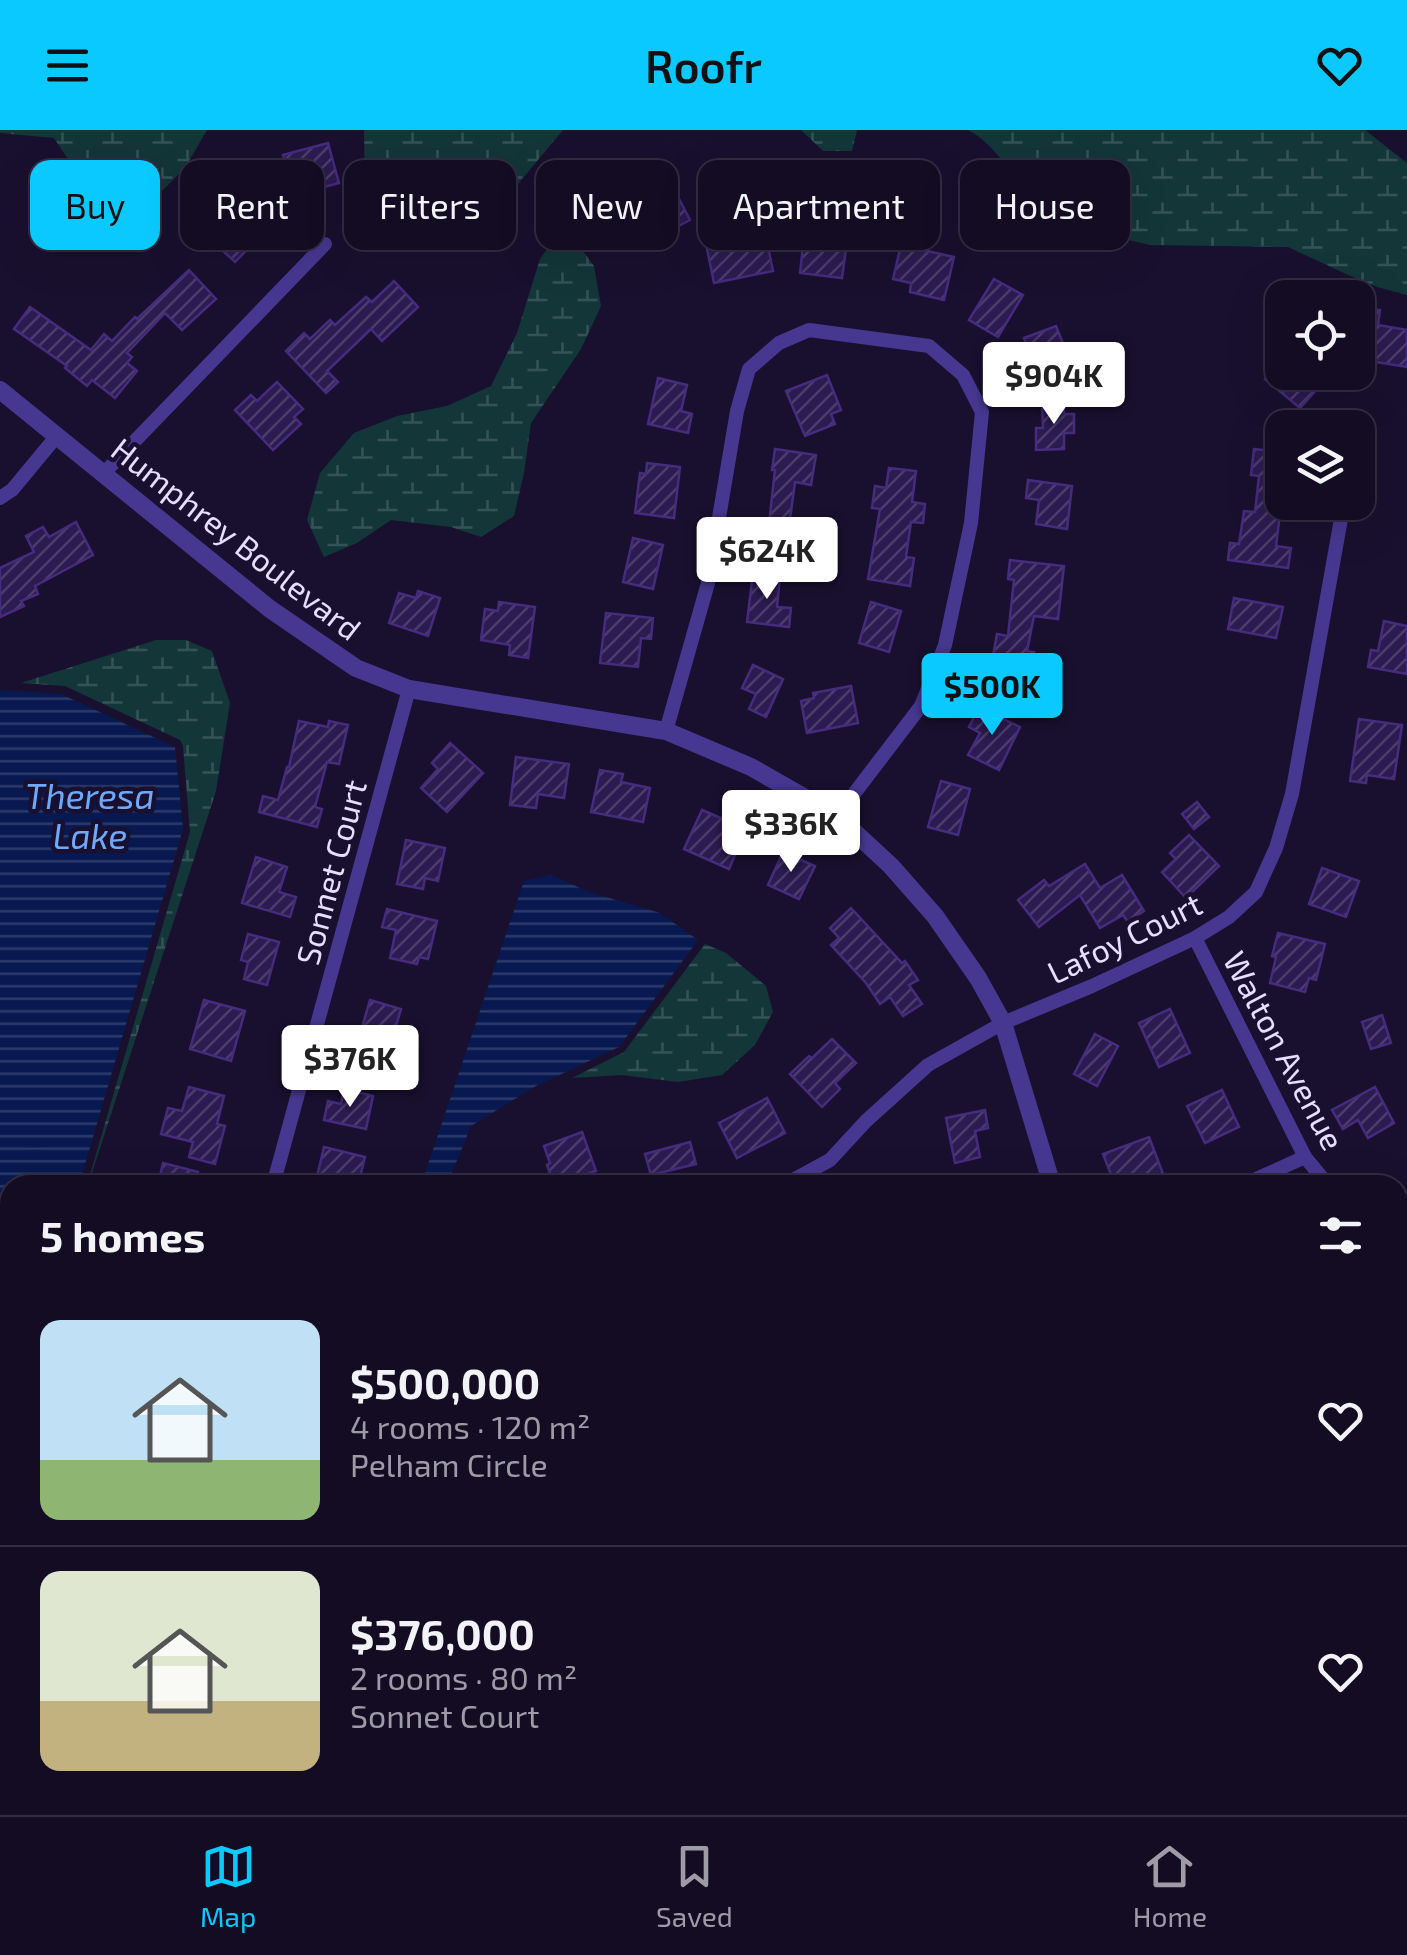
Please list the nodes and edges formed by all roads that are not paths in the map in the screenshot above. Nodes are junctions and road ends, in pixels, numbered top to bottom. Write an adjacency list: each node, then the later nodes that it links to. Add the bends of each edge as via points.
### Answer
1 (325, 244): 4 (street)
2 (0, 390): 3 (street, Humphrey Boulevard)
3 (56, 437): 4 (street, Humphrey Boulevard); 5 (street)
4 (102, 474): 7 (street, Humphrey Boulevard, via 322,646 356,668)
5 (0, 498)
6 (1341, 520): 10 (street, Lafoy Court, via 1292,794 1276,848 1256,892)
7 (409, 688): 8 (street, Humphrey Boulevard); 13 (street, Sonnet Court)
8 (666, 731): 9 (street, Humphrey Boulevard, via 751,767); 9 (street, via 708,583 749,369 778,343 809,330 929,346 963,375 982,412 971,523 945,645 921,706)
9 (837, 816): 11 (street, Humphrey Boulevard, via 935,916)
10 (1195, 938): 11 (street, Lafoy Court); 12 (street, Walton Avenue)
11 (1003, 1023): 14 (street, Lafoy Court, via 928,1065 830,1160); 15 (street, Humphrey Boulevard)
12 (1304, 1157): 16 (street); 17 (street, Walton Avenue)
13 (276, 1175)
14 (806, 1175)
15 (1049, 1175)
16 (1265, 1175)
17 (1319, 1175)

